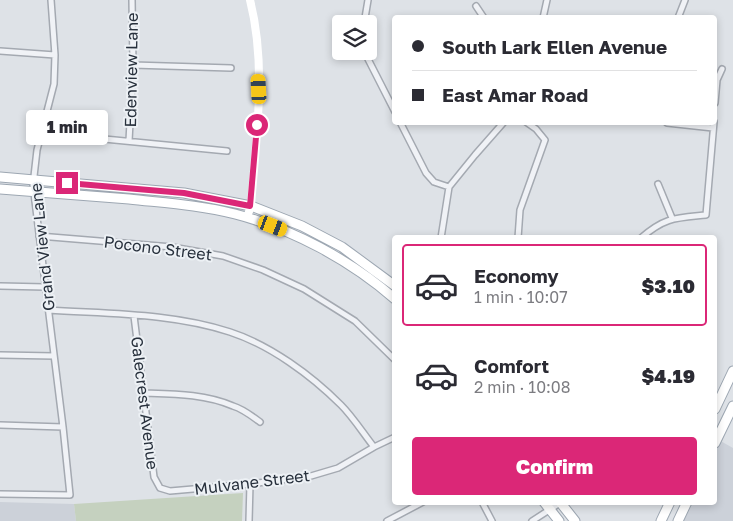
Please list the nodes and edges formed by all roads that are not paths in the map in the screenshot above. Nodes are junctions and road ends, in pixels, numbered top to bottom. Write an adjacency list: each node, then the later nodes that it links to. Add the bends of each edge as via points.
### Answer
1 (52, 0): 13 (street, Grand View Lane)
2 (132, 0): 15 (street, Edenview Lane)
3 (250, 0): 33 (street, via 256,24 259,89)
4 (368, 0): 8 (street)
5 (547, 0): 10 (street)
6 (685, 0): 11 (street)
7 (476, 6): 9 (street)
8 (366, 15)
9 (482, 15)
10 (543, 15)
11 (679, 15)
12 (0, 51): 13 (street)
13 (55, 55): 24 (street, Grand View Lane, via 54,84)
14 (369, 60): 19 (street)
15 (133, 65): 16 (street); 25 (street, Edenview Lane)
16 (231, 68)
17 (722, 69): 18 (street)
18 (717, 80)
19 (392, 106)
20 (402, 125): 30 (street, via 426,173 434,182)
21 (501, 125): 30 (street)
22 (530, 125): 37 (street, via 545,140 520,210)
23 (713, 125): 35 (street, via 706,215)
24 (42, 129): 25 (street, via 84,138); 28 (street, Grand View Lane)
25 (129, 141): 26 (street)
26 (227, 151)
27 (0, 177): 28 (main road)
28 (33, 180): 32 (street, Grand View Lane); 33 (main road, via 184,193)
29 (658, 184): 35 (street)
30 (449, 187): 36 (street)
31 (0, 189): 32 (main road)
32 (34, 191): 34 (main road, via 187,204); 39 (street, Grand View Lane)
33 (250, 206): 34 (street); 40 (main road, via 302,226 342,247)
34 (247, 218): 43 (main road, via 285,231 327,252)
35 (672, 218): 38 (street)
36 (441, 235)
37 (518, 235)
38 (644, 235)
39 (39, 236): 42 (street, Grand View Lane); 48 (street, Pocono Street, via 172,247 247,264 304,289 355,322)
40 (392, 284)
41 (0, 286): 42 (street)
42 (45, 287): 44 (street, Grand View Lane)
43 (392, 297)
44 (49, 310): 45 (street); 47 (street, Grand View Lane)
45 (134, 316): 50 (street, Galecrest Avenue); 58 (street, via 183,320 231,332 270,351 302,370 342,406)
46 (0, 355): 47 (street)
47 (54, 356): 55 (street, Grand View Lane)
48 (392, 357)
49 (733, 371): 51 (main road)
50 (144, 393): 53 (street, via 207,397 234,406); 60 (street, Galecrest Avenue, via 154,477)
51 (717, 405)
52 (733, 406): 57 (main road)
53 (260, 422)
54 (0, 425): 55 (street)
55 (64, 427): 61 (street, Grand View Lane, via 70,495)
56 (392, 438): 58 (street, Mulvane Street)
57 (717, 439)
58 (374, 447): 59 (street, Mulvane Street, via 338,468 311,476)
59 (250, 484): 60 (street, Mulvane Street, via 170,491); 68 (street)
60 (160, 488)
61 (0, 494)
62 (417, 505): 69 (street)
63 (484, 505): 70 (street)
64 (562, 505): 73 (main road)
65 (669, 505): 74 (main road)
66 (686, 505): 75 (main road)
67 (547, 506): 71 (street); 72 (main road)
68 (249, 521)
69 (387, 521)
70 (492, 521)
71 (532, 521)
72 (559, 521)
73 (575, 521)
74 (661, 521)
75 (678, 521)

